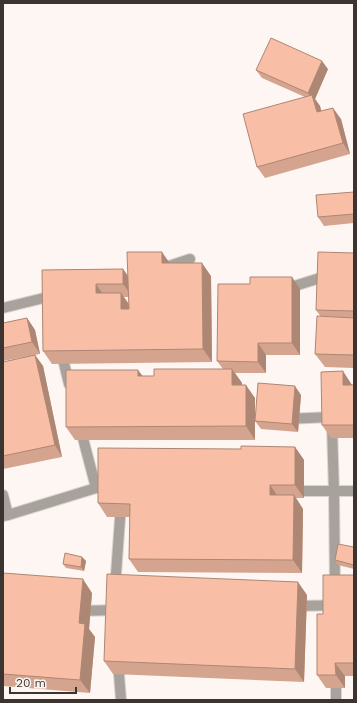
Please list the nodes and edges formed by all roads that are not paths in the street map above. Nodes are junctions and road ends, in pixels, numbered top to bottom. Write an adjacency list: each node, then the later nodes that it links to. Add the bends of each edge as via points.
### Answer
1 (190, 259): 2 (street)
2 (155, 270)
3 (275, 292): 5 (street, via 325,278 330,286)
4 (66, 293): 6 (street)
5 (330, 294)
6 (3, 308)
7 (59, 344): 8 (street)
8 (72, 394)
9 (332, 402): 10 (street)
10 (336, 417): 11 (street); 16 (street)
11 (276, 420)
12 (81, 421): 13 (street)
13 (96, 488): 18 (street); 21 (street, via 122,493)
14 (279, 491): 16 (street)
15 (354, 491): 16 (street)
16 (334, 492): 22 (street)
17 (3, 495): 18 (street)
18 (5, 515)
19 (354, 605): 22 (street)
20 (280, 606): 22 (street)
21 (114, 607): 23 (street); 24 (street)
22 (335, 609)
23 (130, 610)
24 (66, 612)
25 (117, 655): 27 (street)
26 (336, 668): 28 (street)
27 (121, 700)
28 (336, 700)

